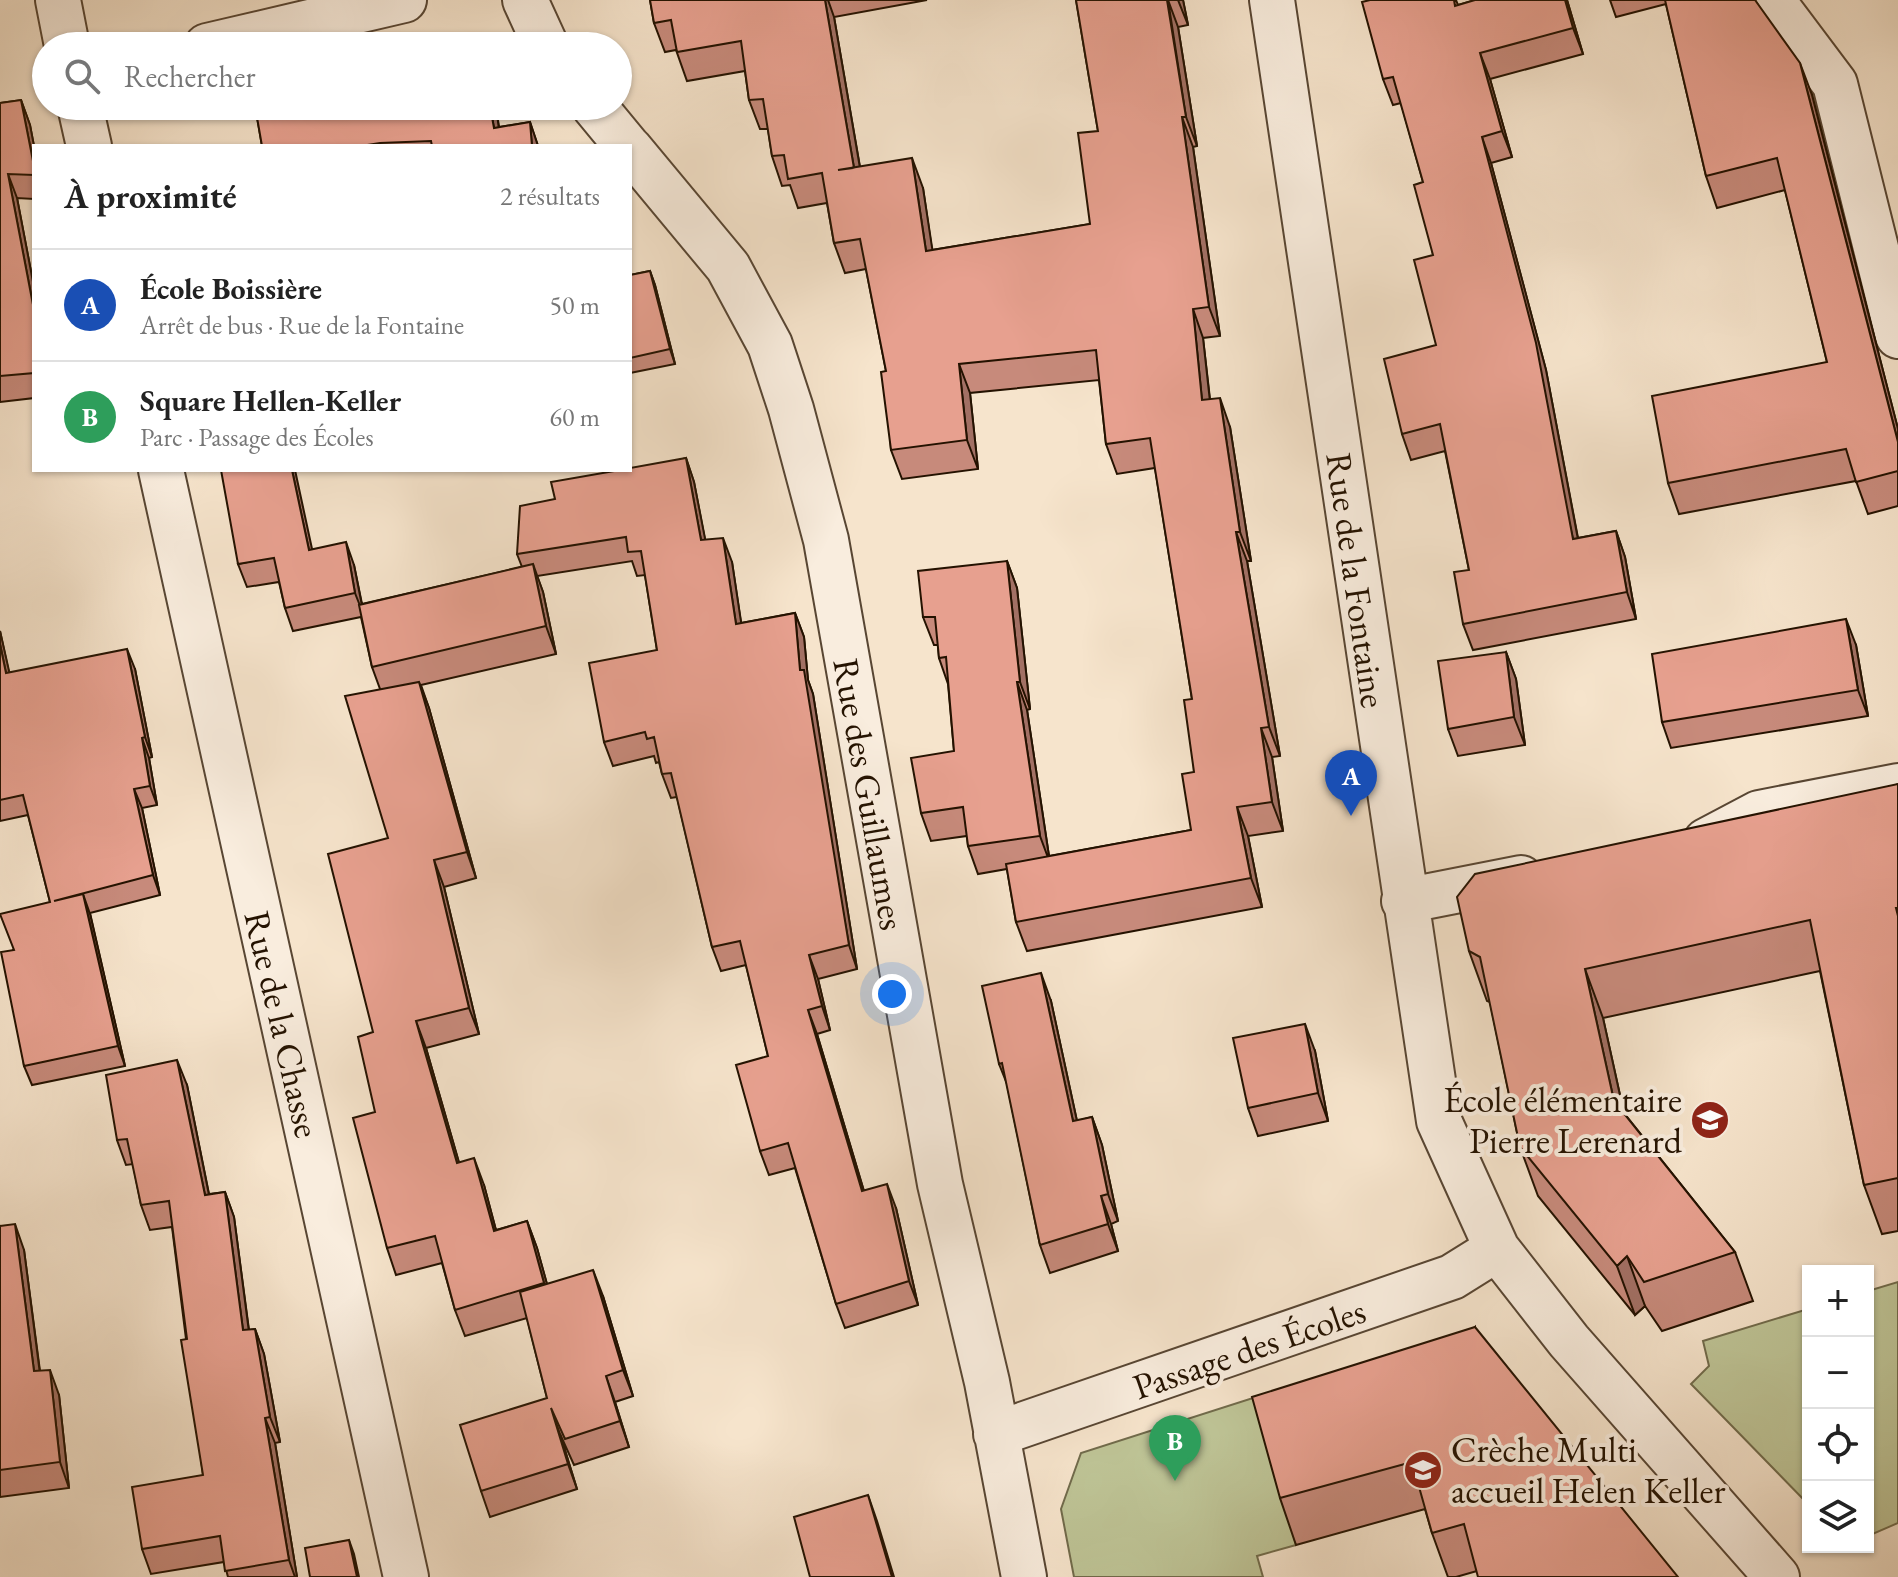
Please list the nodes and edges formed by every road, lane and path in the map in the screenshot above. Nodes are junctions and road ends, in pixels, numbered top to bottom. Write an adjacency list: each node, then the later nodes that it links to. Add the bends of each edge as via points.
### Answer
1 (58, 0): 7 (street)
2 (404, 0): 8 (street)
3 (525, 0): 9 (street)
4 (1290, 0): 6 (street, Rue de la Fontaine)
5 (1772, 0): 15 (street, via 1835,84)
6 (1274, 21): 20 (street, Rue de la Fontaine)
7 (64, 32)
8 (267, 32)
9 (540, 32)
10 (83, 120): 12 (street)
11 (606, 120): 13 (street, Rue des Guillaumes)
12 (89, 144)
13 (626, 144)
14 (632, 152): 22 (street, Rue des Guillaumes, via 728,267 770,345 791,409 826,540 940,1184)
15 (1898, 336)
16 (161, 472): 23 (street, Rue de la Chasse)
17 (1898, 786): 18 (street, via 1759,813 1710,841)
18 (1665, 850)
19 (1559, 870): 20 (street)
20 (1404, 901): 21 (street, Rue de la Fontaine, via 1439,1121)
21 (1497, 1249): 22 (street, Passage des Écoles, via 1452,1277); 25 (street, Rue de la Fontaine, via 1569,1341)
22 (996, 1434): 24 (street, Rue des Guillaumes)
23 (406, 1577)
24 (1024, 1577)
25 (1777, 1577)

